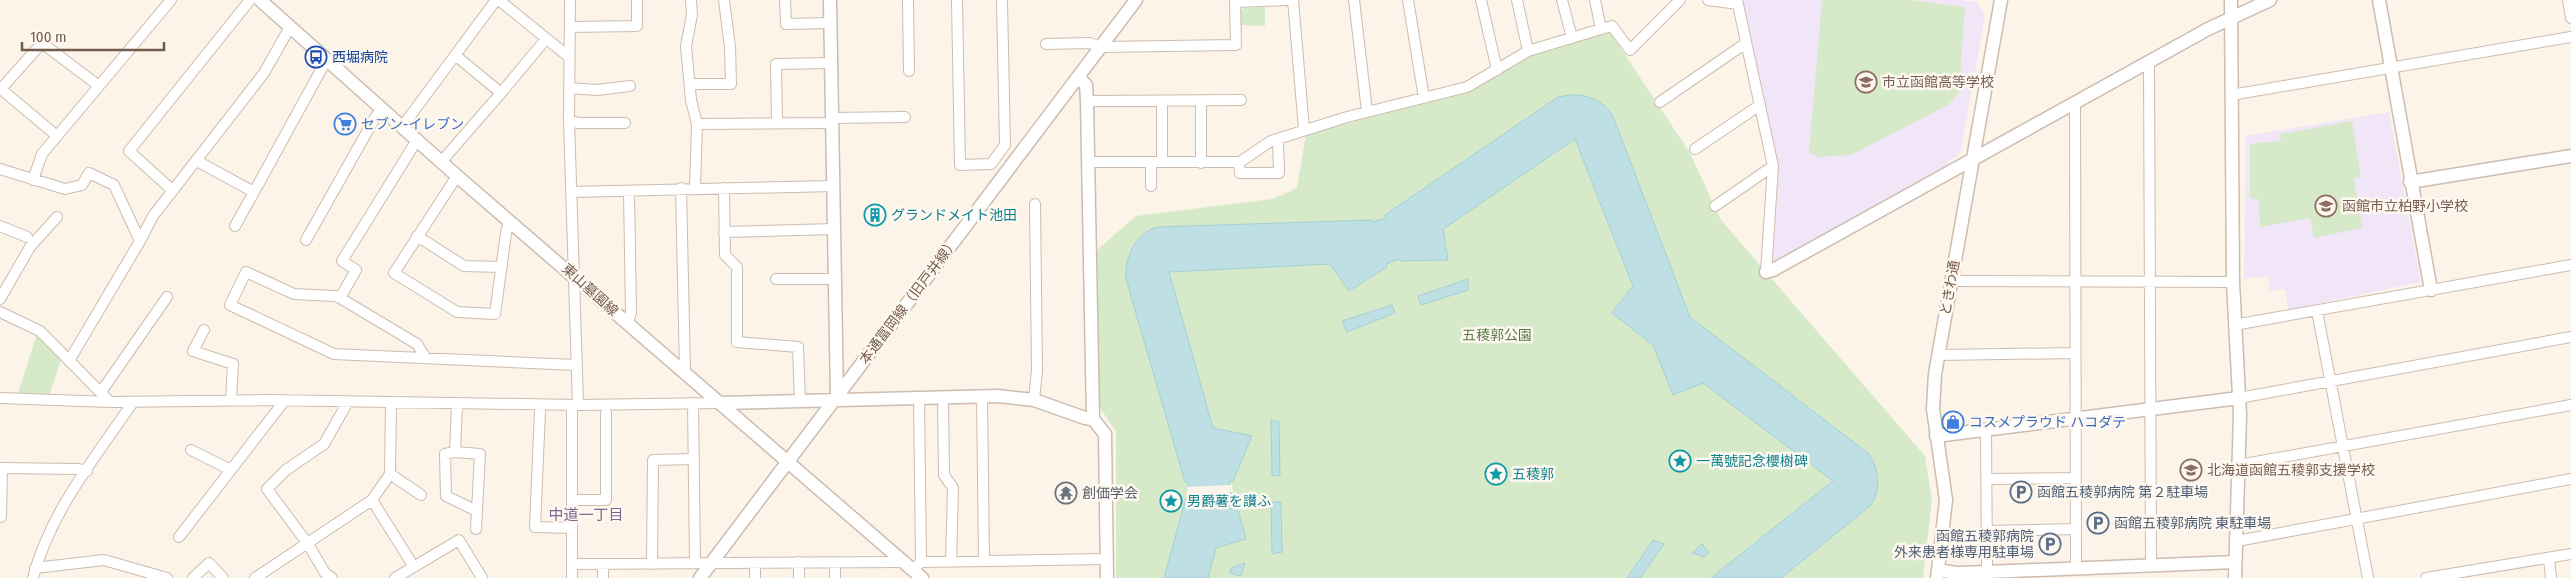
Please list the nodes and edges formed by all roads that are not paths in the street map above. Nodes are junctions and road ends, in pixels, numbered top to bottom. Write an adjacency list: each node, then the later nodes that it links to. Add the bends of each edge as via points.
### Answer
1 (171, 0): 56 (street)
2 (250, 0): 105 (street, via 129,152)
3 (260, 0): 36 (street, 東山墓園線)
4 (498, 0): 41 (street); 46 (street)
5 (570, 0): 37 (street)
6 (637, 0): 37 (street, via 637,26)
7 (692, 0): 55 (street, via 686,46)
8 (724, 0): 55 (street, via 731,84)
9 (785, 0): 35 (street, via 786,24)
10 (830, 0): 35 (street)
11 (908, 0): 53 (street)
12 (957, 0): 84 (street, via 960,165 991,164)
13 (1002, 0): 84 (street, via 1005,145)
14 (1136, 0): 44 (street, 本通富岡線（旧戸井線）)
15 (1288, 0): 31 (street)
16 (1293, 0): 79 (street)
17 (1354, 0): 71 (street)
18 (1408, 0): 62 (street)
19 (1481, 0): 52 (street)
20 (1517, 0): 45 (street)
21 (1562, 0): 40 (street)
22 (1595, 0): 38 (street)
23 (1680, 0): 38 (street, via 1630,50 1612,26)
24 (1708, 0): 32 (street)
25 (2001, 0): 86 (street, ときわ通)
26 (2231, 0): 33 (street)
27 (2252, 0): 28 (street)
28 (2270, 0): 33 (street)
29 (2379, 0): 51 (street)
30 (2568, 0): 34 (street)
31 (1235, 1): 44 (street, via 1236,45)
32 (1738, 2): 43 (street)
33 (2231, 18): 49 (street); 61 (street)
34 (2571, 18)
35 (831, 23): 50 (street)
36 (290, 27): 48 (street, 東山墓園線); 87 (street, via 264,74)
37 (570, 27): 47 (street)
38 (1602, 28): 40 (street)
39 (2571, 37): 51 (street)
40 (1572, 38): 45 (street)
41 (546, 39): 47 (street); 60 (street)
42 (1046, 44): 44 (street, via 1090,43)
43 (1746, 44): 67 (street); 69 (street)
44 (1100, 47): 54 (street, 本通富岡線（旧戸井線）)
45 (1528, 51): 52 (street)
46 (455, 55): 60 (street); 78 (street)
47 (569, 57): 58 (street)
48 (327, 59): 70 (street, 東山墓園線); 106 (street)
49 (2149, 62): 68 (street); 129 (street)
50 (831, 63): 74 (street); 76 (street, via 776,64)
51 (2391, 67): 61 (street); 99 (street)
52 (1497, 70): 62 (street, via 1467,87)
53 (909, 71)
54 (1078, 77): 64 (street, via 1086,85); 94 (street, 本通富岡線（旧戸井線）)
55 (690, 84): 77 (street)
56 (99, 86): 59 (street, via 42,43); 80 (street)
57 (630, 86): 58 (street, via 597,90)
58 (570, 88): 73 (street)
59 (0, 89): 80 (street)
60 (501, 92): 88 (street)
61 (2231, 95): 130 (street)
62 (1424, 98): 71 (street)
63 (1241, 100): 66 (street)
64 (1087, 101): 65 (street); 89 (street)
65 (1162, 101): 66 (street); 91 (street)
66 (1201, 101): 92 (street)
67 (1660, 102)
68 (2075, 102): 86 (street); 128 (street)
69 (1760, 105): 83 (street); 95 (street)
70 (382, 109): 78 (street, 東山墓園線); 119 (street)
71 (1367, 111): 79 (street)
72 (905, 117): 74 (street)
73 (570, 120): 75 (street, via 579,123); 107 (street)
74 (833, 120): 76 (street); 100 (street)
75 (625, 123)
76 (776, 123): 77 (street)
77 (697, 124): 104 (street)
78 (402, 127): 82 (street, 東山墓園線)
79 (1304, 129): 81 (street)
80 (57, 136): 98 (street, via 42,154)
81 (1278, 139): 93 (street, via 1261,146); 93 (street, via 1279,173 1240,173)
82 (417, 140): 88 (street, 東山墓園線); 133 (street, via 342,261 356,270)
83 (1695, 149)
84 (998, 156): 94 (street)
85 (2571, 156): 99 (street)
86 (1974, 158): 123 (street); 127 (street, ときわ通)
87 (197, 160): 105 (street); 106 (street)
88 (441, 162): 97 (street, 東山墓園線)
89 (1088, 162): 90 (street); 171 (street)
90 (1151, 162): 91 (street); 101 (street)
91 (1162, 162): 92 (street)
92 (1201, 162): 93 (street)
93 (1240, 162)
94 (1011, 166): 153 (street, 本通富岡線（旧戸井線）)
95 (1773, 166): 110 (street); 123 (street)
96 (0, 169): 98 (street)
97 (456, 176): 112 (street, 東山墓園線); 118 (street)
98 (32, 180): 120 (street, via 65,189 82,185 90,173 114,185)
99 (2410, 182): 131 (street)
100 (834, 186): 103 (street); 115 (street)
101 (1151, 186)
102 (681, 188): 104 (street); 108 (street); 146 (street)
103 (724, 188): 104 (street); 116 (street)
104 (696, 189)
105 (172, 190): 120 (street, via 152,216)
106 (254, 192): 114 (street)
107 (572, 192): 108 (street); 124 (street)
108 (628, 192): 137 (street, via 631,312)
109 (1035, 204): 158 (street, via 1037,370)
110 (1715, 206)
111 (57, 217): 134 (street, via 30,247)
112 (509, 221): 122 (street); 124 (street, 東山墓園線)
113 (0, 226): 117 (street)
114 (235, 226)
115 (834, 229): 116 (street); 126 (street)
116 (724, 232): 157 (street, via 725,255 737,267 737,342 798,347)
117 (27, 236)
118 (416, 236): 122 (street, via 464,266); 122 (street, via 394,273 457,312 495,314)
119 (306, 240)
120 (140, 241): 144 (street)
121 (2571, 265): 131 (street)
122 (502, 266)
123 (1766, 272)
124 (576, 277): 137 (street, 東山墓園線); 145 (street)
125 (776, 279): 126 (street)
126 (835, 279): 153 (street)
127 (1951, 281): 128 (street); 142 (street, ときわ通)
128 (2075, 281): 129 (street); 141 (street)
129 (2151, 281): 130 (street); 168 (street)
130 (2233, 282): 138 (street)
131 (2431, 290): 135 (street)
132 (167, 297): 148 (street)
133 (340, 298): 143 (street, via 417,344); 143 (street, via 294,294 246,272 230,305 334,354)
134 (0, 299)
135 (2317, 311): 138 (street); 147 (street)
136 (0, 312): 144 (street, via 40,331)
137 (628, 324): 146 (street, 東山墓園線)
138 (2234, 325): 154 (street)
139 (204, 330): 155 (street, via 193,351 233,364)
140 (2571, 337): 147 (street)
141 (2075, 354): 142 (street); 172 (street)
142 (1938, 355): 174 (street, ときわ通, via 1932,394)
143 (424, 357): 145 (street)
144 (69, 361): 148 (street)
145 (576, 365): 165 (street)
146 (685, 372): 163 (street, 東山墓園線)
147 (2331, 380): 154 (street); 175 (street)
148 (101, 392): 159 (street)
149 (982, 396): 151 (street); 158 (street); 204 (street)
150 (919, 397): 151 (street); 153 (street); 217 (street)
151 (943, 397): 206 (street, via 944,474 953,488)
152 (0, 398): 159 (street)
153 (837, 398): 157 (street); 179 (street, 本通富岡線（旧戸井線）)
154 (2239, 398): 168 (street); 180 (street)
155 (231, 400): 156 (street); 160 (street)
156 (285, 400): 161 (street); 182 (street)
157 (800, 400): 163 (street)
158 (1034, 400): 171 (street)
159 (110, 402): 160 (street)
160 (133, 402): 183 (street)
161 (391, 402): 164 (street); 184 (street)
162 (693, 403): 163 (street); 165 (street); 178 (street)
163 (720, 403): 179 (street, 東山墓園線)
164 (457, 405): 165 (street, via 486,402); 177 (street)
165 (575, 405): 190 (street)
166 (2571, 405): 175 (street)
167 (345, 407): 200 (street, via 324,444 286,470 268,490)
168 (2150, 410): 172 (street); 215 (street)
169 (540, 411): 194 (street, via 535,527)
170 (606, 413): 190 (street, via 606,500)
171 (1093, 419): 203 (street, via 1105,434)
172 (2075, 419): 173 (street); 185 (street)
173 (1986, 429): 174 (street); 186 (street)
174 (1936, 436): 221 (street, ときわ通, via 1946,500)
175 (2343, 446): 180 (street); 193 (street)
176 (191, 450): 182 (street)
177 (455, 452): 191 (street, via 480,454); 191 (street, via 446,454 446,496)
178 (694, 459): 208 (street); 214 (street, via 653,460)
179 (787, 461): 209 (street, 本通富岡線（旧戸井線）); 217 (street, 東山墓園線)
180 (2239, 464): 199 (street)
181 (1, 468): 183 (street); 192 (street)
182 (230, 470): 198 (street)
183 (87, 471): 220 (street, via 56,516)
184 (390, 474): 188 (street); 189 (street)
185 (2076, 478): 186 (street); 196 (street)
186 (1988, 479): 197 (street)
187 (2571, 479): 193 (street)
188 (421, 495)
189 (372, 500): 200 (street); 216 (street)
190 (572, 500): 194 (street)
191 (477, 510): 195 (street)
192 (1, 517)
193 (2356, 518): 199 (street); 237 (street)
194 (572, 528): 212 (street)
195 (476, 529)
196 (2076, 529): 197 (street); 218 (street)
197 (1987, 530): 219 (street)
198 (179, 537)
199 (2236, 541): 207 (street)
200 (308, 544): 225 (street); 226 (street, via 325,573)
201 (2571, 554): 202 (street)
202 (2549, 558): 238 (street); 239 (street)
203 (1107, 559): 204 (street); 235 (street)
204 (984, 561): 206 (street)
205 (799, 562): 210 (street); 211 (street); 233 (street)
206 (951, 562): 217 (street)
207 (2235, 562): 215 (street); 236 (street)
208 (695, 563): 209 (street); 214 (street)
209 (712, 563): 210 (street); 231 (street, 本通富岡線（旧戸井線）)
210 (755, 563): 232 (street)
211 (835, 563): 217 (street); 234 (street)
212 (572, 564): 213 (street); 229 (street)
213 (603, 564): 214 (street); 230 (street)
214 (652, 564)
215 (2151, 564): 218 (street)
216 (414, 567): 227 (street); 228 (street, via 459,540)
217 (915, 568)
218 (2076, 568): 219 (street)
219 (1987, 572): 221 (street)
220 (34, 573): 222 (street, via 104,560)
221 (1937, 574)
222 (167, 578)
223 (193, 578): 224 (street, via 209,563)
224 (223, 578)
225 (255, 578)
226 (332, 578)
227 (396, 578)
228 (482, 578)
229 (572, 578)
230 (603, 578)
231 (700, 578)
232 (755, 578)
233 (799, 578)
234 (835, 578)
235 (1107, 578)
236 (2235, 578)
237 (2368, 578)
238 (2426, 578)
239 (2551, 578)

